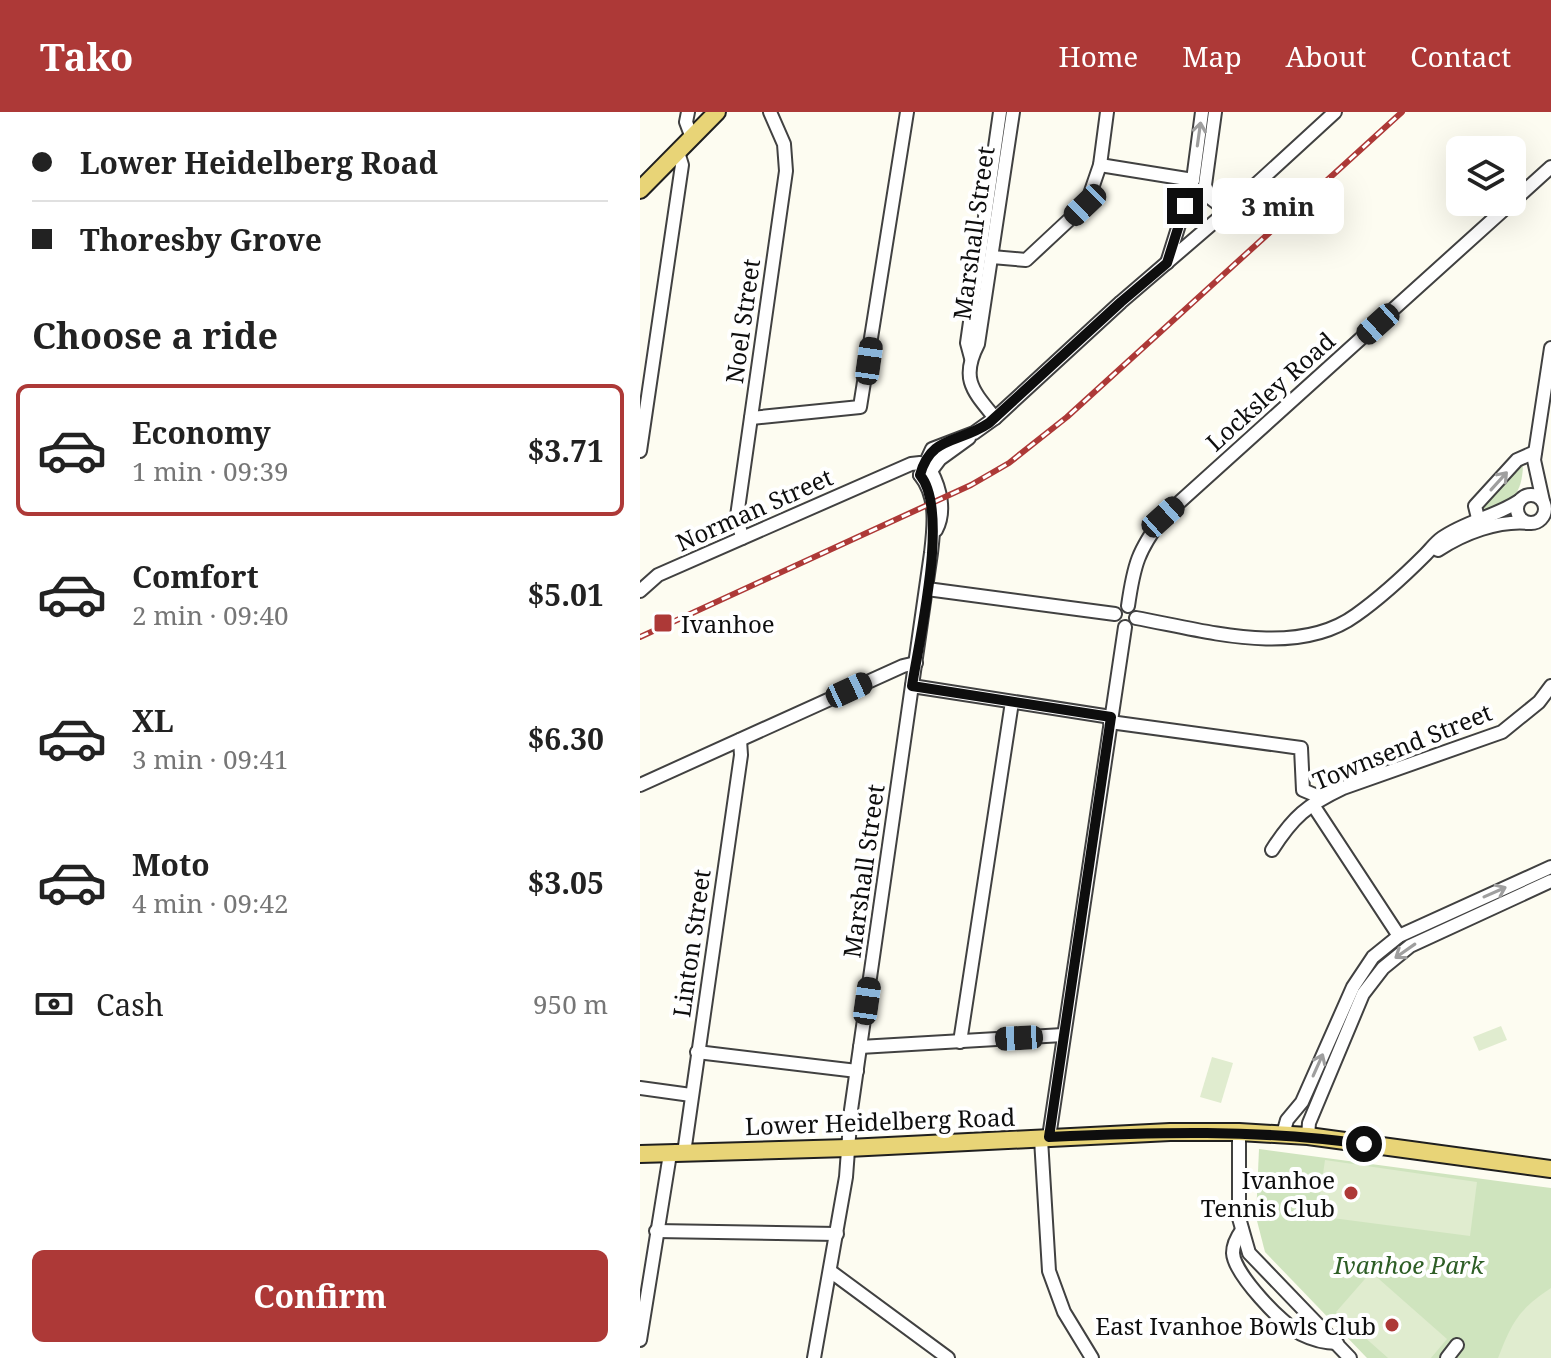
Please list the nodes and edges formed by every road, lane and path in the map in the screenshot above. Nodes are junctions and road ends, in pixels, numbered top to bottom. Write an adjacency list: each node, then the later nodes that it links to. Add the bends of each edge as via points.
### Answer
1 (688, 112): 11 (street)
2 (717, 112): 11 (main road)
3 (770, 112): 22 (street, Noel Street, via 784,144 786,171)
4 (907, 112): 22 (street, via 860,407)
5 (1000, 112): 21 (street, Marshall Street, via 967,343)
6 (1013, 112): 18 (street, Marshall Street)
7 (1107, 112): 13 (street)
8 (1202, 112): 15 (street, one-way to 8)
9 (1215, 112): 17 (street, via 1205,185 1209,197)
10 (1335, 112): 17 (street)
11 (692, 138): 12 (main road)
12 (678, 152): 16 (main road); 26 (street, via 682,165)
13 (1100, 165): 15 (street); 18 (street, via 1085,205 1026,260)
14 (1549, 173): 39 (street, Locksley Road, via 1163,517 1141,546)
15 (1193, 180): 19 (street)
16 (640, 190)
17 (1227, 211): 19 (street)
18 (992, 257): 21 (street, Marshall Street, via 978,344)
19 (1167, 263): 23 (street)
20 (1551, 348): 27 (street)
21 (971, 358): 23 (street, Marshall Street, via 971,385)
22 (751, 418): 35 (street, Noel Street, via 737,516)
23 (995, 418): 24 (street)
24 (974, 433): 25 (street); 28 (street)
25 (944, 443): 28 (street, via 932,449); 29 (street, via 903,459)
26 (640, 451)
27 (1535, 456): 30 (street); 31 (street); 32 (street, one-way to 27, via 1475,506 1517,460)
28 (925, 470): 29 (street, Norman Street, via 913,463); 37 (street, Marshall Street, via 934,533)
29 (884, 476): 35 (street, Norman Street)
30 (1520, 500): 31 (street, via 1531,494); 32 (street); 34 (street, via 1518,516)
31 (1546, 503): 34 (street, via 1545,513)
32 (1478, 518): 36 (street, via 1442,538)
33 (1551, 519): 34 (street)
34 (1533, 522): 36 (street, via 1492,526)
35 (742, 538): 38 (street, Norman Street, via 658,575)
36 (1428, 553): 41 (street, via 1357,615 1313,636 1248,636)
37 (927, 589): 40 (street); 43 (street, Marshall Street)
38 (640, 591)
39 (1128, 606): 40 (street); 41 (street)
40 (1115, 614): 42 (street)
41 (1136, 618): 42 (street)
42 (1125, 627): 47 (street)
43 (916, 663): 44 (street, Marshall Street); 48 (street)
44 (912, 686): 46 (street); 57 (street, Marshall Street)
45 (1551, 686): 50 (street, Townsend Street, via 1502,732)
46 (1012, 702): 47 (street); 56 (street)
47 (1111, 720): 50 (street, via 1301,748 1303,790); 55 (street)
48 (740, 740): 49 (street); 58 (street, Linton Street)
49 (640, 785)
50 (1317, 802): 51 (street, Townsend Street, via 1291,821); 54 (street)
51 (1272, 850)
52 (1551, 867): 54 (street, one-way to 52)
53 (1551, 881): 64 (street, one-way to 64, via 1410,946 1383,968 1363,994)
54 (1399, 936): 63 (street, one-way to 54, via 1353,987 1373,957)
55 (1063, 1035): 56 (street); 65 (street)
56 (960, 1042): 57 (street)
57 (860, 1047): 59 (street, Marshall Street)
58 (697, 1052): 59 (street); 61 (street, Linton Street)
59 (857, 1071): 66 (street, Marshall Street)
60 (640, 1088): 61 (street)
61 (691, 1095): 68 (street, Linton Street)
62 (1239, 1132): 63 (main road, Lower Heidelberg Road); 65 (main road, Lower Heidelberg Road); 70 (street)
63 (1283, 1134): 64 (main road, Lower Heidelberg Road)
64 (1308, 1136): 69 (main road, Lower Heidelberg Road)
65 (1045, 1138): 66 (main road, Lower Heidelberg Road); 79 (street, via 1049,1271 1064,1312)
66 (848, 1148): 68 (main road, Lower Heidelberg Road); 72 (street, Marshall Street)
67 (640, 1154): 68 (main road, Lower Heidelberg Road)
68 (677, 1154): 71 (street, Linton Street)
69 (1551, 1169)
70 (1242, 1230): 75 (street, via 1253,1259); 75 (street, via 1233,1256 1243,1279 1298,1332)
71 (656, 1231): 72 (street); 74 (street, Linton Street)
72 (837, 1234): 73 (street, Marshall Street)
73 (830, 1271): 77 (street, Marshall Street); 78 (street)
74 (640, 1340)
75 (1337, 1343): 80 (street)
76 (1457, 1345): 81 (street)
77 (814, 1358)
78 (948, 1358)
79 (1092, 1358)
80 (1350, 1358)
81 (1447, 1358)

